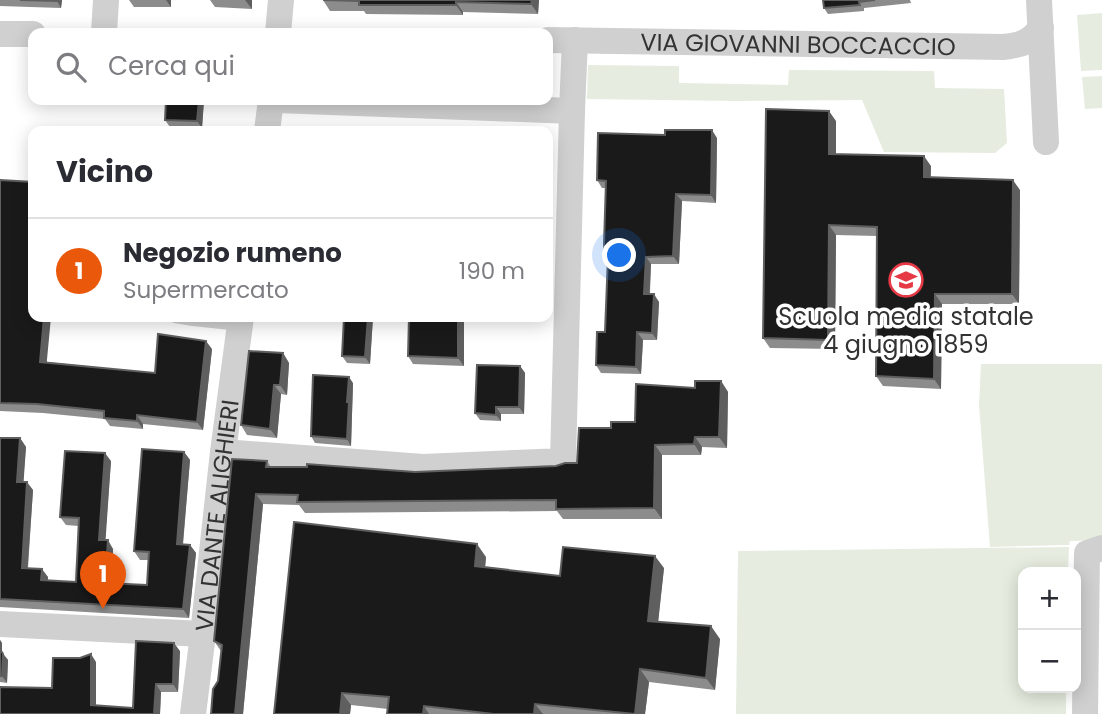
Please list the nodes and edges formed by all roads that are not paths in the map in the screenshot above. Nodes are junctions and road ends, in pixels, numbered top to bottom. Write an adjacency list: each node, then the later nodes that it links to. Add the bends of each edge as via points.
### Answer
1 (106, 0): 4 (street)
2 (281, 0): 5 (street)
3 (1039, 0): 6 (street)
4 (104, 28)
5 (278, 28)
6 (1041, 28): 10 (street, VIA GIOVANNI BOCCACCIO, via 1020,45 1003,47); 15 (street)
7 (0, 34): 8 (street)
8 (28, 34)
9 (553, 40): 10 (street, VIA GIOVANNI BOCCACCIO)
10 (575, 40): 13 (street)
11 (270, 105): 14 (street)
12 (411, 105): 13 (street)
13 (572, 111): 17 (street, via 563,461 423,467)
14 (268, 126)
15 (1046, 142)
16 (241, 322): 17 (street, VIA DANTE ALIGHIERI)
17 (223, 452): 20 (street, VIA DANTE ALIGHIERI)
18 (1102, 548): 22 (street, via 1087,553)
19 (0, 624): 20 (street)
20 (203, 634): 21 (street, VIA DANTE ALIGHIERI)
21 (193, 714)
22 (1085, 714)

